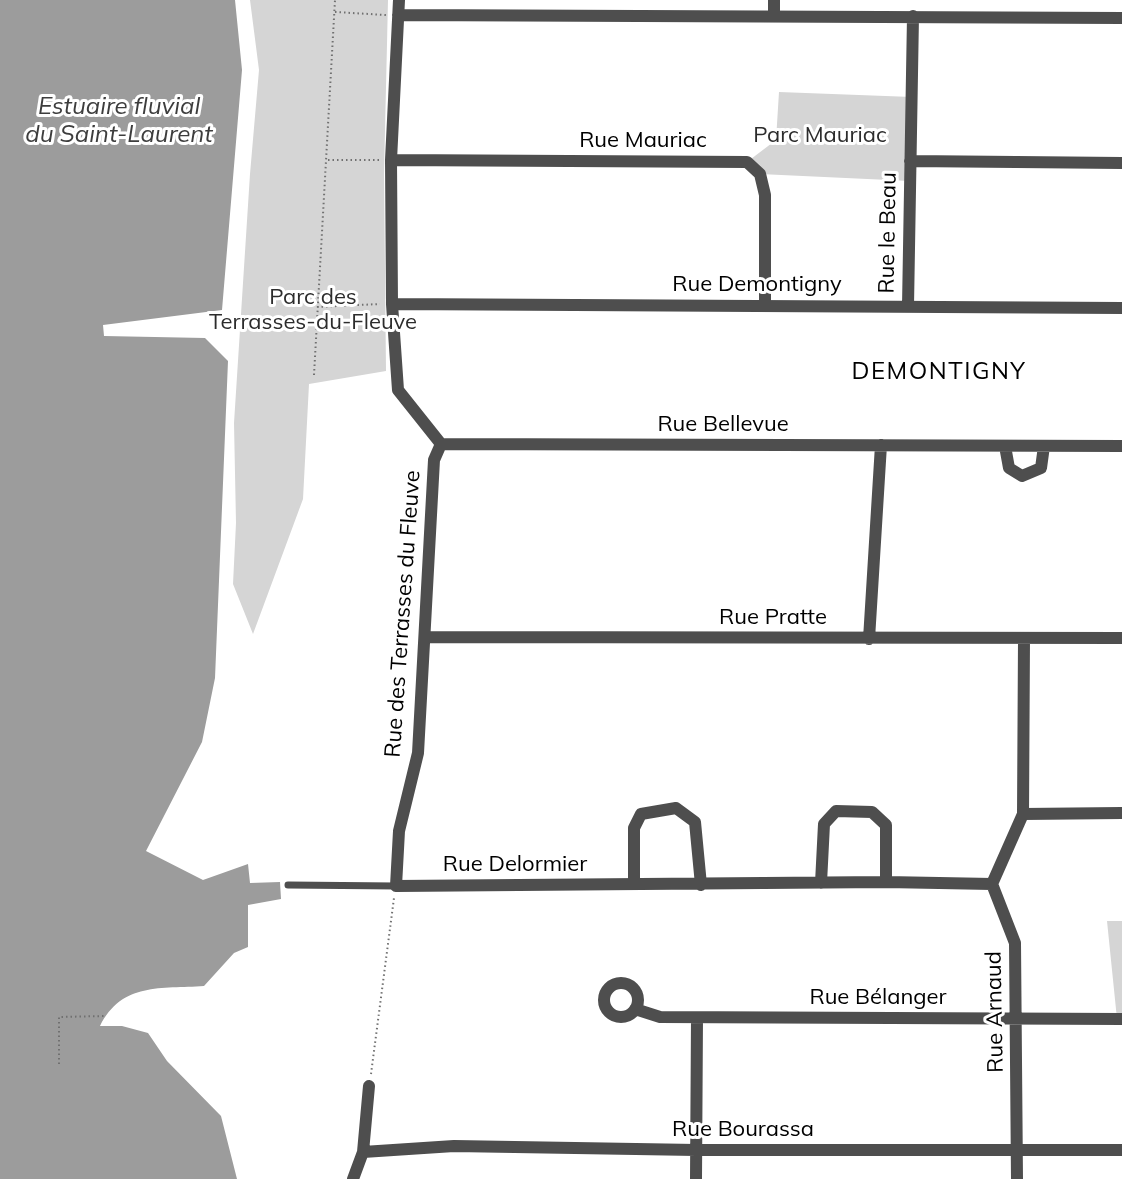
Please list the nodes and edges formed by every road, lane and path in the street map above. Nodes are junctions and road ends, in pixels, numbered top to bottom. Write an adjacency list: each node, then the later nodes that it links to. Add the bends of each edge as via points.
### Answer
1 (335, 0): 4 (path)
2 (399, 0): 5 (street, Rue des Terrasses du Fleuve)
3 (774, 0): 6 (street)
4 (334, 12): 5 (path); 9 (path)
5 (398, 15): 6 (street); 10 (street, Rue des Terrasses du Fleuve)
6 (774, 15): 7 (street)
7 (913, 16): 8 (street); 11 (street, Rue le Beau)
8 (1122, 18)
9 (327, 160): 10 (path); 16 (path)
10 (391, 160): 13 (street, Rue des Terrasses du Fleuve); 14 (street, Rue Mauriac, via 747,162 760,174 765,195)
11 (910, 161): 12 (street); 15 (street, Rue le Beau)
12 (1122, 163)
13 (392, 304): 14 (street, Rue Demontigny); 16 (path); 19 (street, Rue des Terrasses du Fleuve, via 398,390)
14 (765, 304): 15 (street, Rue Demontigny)
15 (908, 306): 17 (street, Rue Demontigny)
16 (317, 307): 18 (path)
17 (1122, 308)
18 (314, 375)
19 (441, 444): 20 (street, Rue Bellevue); 24 (street, Rue des Terrasses du Fleuve, via 434,460)
20 (881, 446): 21 (street, Rue Bellevue); 26 (street)
21 (1005, 446): 22 (street, Rue Bellevue); 22 (street, via 1009,468 1022,476 1041,468)
22 (1044, 446): 23 (street, Rue Bellevue)
23 (1122, 446)
24 (425, 637): 26 (street, Rue Pratte); 36 (street, Rue des Terrasses du Fleuve, via 418,753 399,831)
25 (1122, 638): 27 (street, Rue Pratte)
26 (869, 639): 27 (street, Rue Pratte)
27 (1024, 639): 29 (street)
28 (1122, 813): 29 (street)
29 (1023, 814): 33 (street)
30 (886, 882): 31 (street, Rue Delormier); 31 (street, via 886,825 872,812 836,811 824,824); 33 (street, Rue Delormier)
31 (821, 883): 35 (street, Rue Delormier)
32 (634, 884): 35 (street, Rue Delormier); 35 (street, via 634,828 641,814 676,808 695,822); 36 (street, Rue Delormier)
33 (992, 884): 40 (street, Rue Arnaud, via 1016,943)
34 (288, 885): 36 (lane)
35 (701, 885)
36 (396, 886): 43 (path)
37 (635, 1009): 39 (street, Rue Bélanger, via 660,1017)
38 (105, 1016): 42 (path, via 59,1017)
39 (697, 1018): 40 (street, Rue Bélanger); 45 (street)
40 (1018, 1018): 41 (street, Rue Bélanger); 44 (street, Rue Arnaud)
41 (1122, 1019)
42 (59, 1064)
43 (369, 1086): 47 (street)
44 (1017, 1149): 45 (street, Rue Bourassa); 46 (street, Rue Bourassa); 50 (street, Rue Arnaud)
45 (696, 1150): 47 (street, Rue Bourassa, via 454,1146); 49 (street)
46 (1122, 1150)
47 (363, 1152): 48 (street)
48 (353, 1179)
49 (696, 1179)
50 (1017, 1179)

